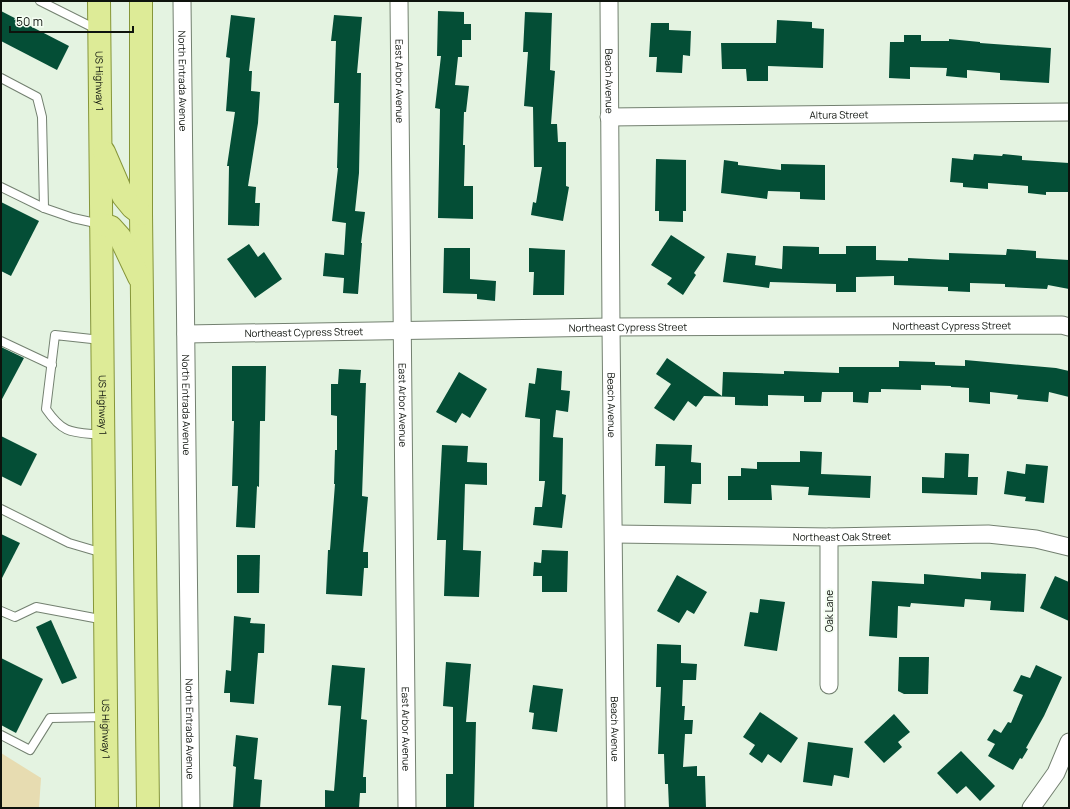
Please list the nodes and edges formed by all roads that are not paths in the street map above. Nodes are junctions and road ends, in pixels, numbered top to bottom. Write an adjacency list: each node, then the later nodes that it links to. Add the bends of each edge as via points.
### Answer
1 (40, 1): 7 (lane)
2 (99, 1): 7 (main road, US Highway 1)
3 (141, 1): 14 (main road)
4 (182, 1): 20 (street, North Entrada Avenue)
5 (399, 1): 19 (street, East Arbor Avenue)
6 (609, 1): 10 (street, Beach Avenue)
7 (99, 31): 11 (main road, US Highway 1)
8 (1, 78): 13 (lane, via 37,97 42,117)
9 (1069, 112): 10 (street, Altura Street)
10 (609, 117): 17 (street, Beach Avenue)
11 (100, 144): 14 (main road, via 123,196); 15 (main road, US Highway 1)
12 (1, 187): 13 (lane)
13 (44, 208): 15 (lane)
14 (141, 214): 16 (main road)
15 (101, 224): 16 (main road, via 111,228 120,237); 21 (main road, US Highway 1)
16 (142, 283): 37 (main road)
17 (611, 327): 18 (street, Northeast Cypress Street); 19 (street, Northeast Cypress Street); 26 (street, Beach Avenue)
18 (1069, 327)
19 (402, 331): 20 (street, Northeast Cypress Street); 39 (street, East Arbor Avenue)
20 (186, 334): 38 (street, North Entrada Avenue)
21 (102, 340): 23 (lane, via 56,335); 24 (main road, US Highway 1)
22 (1, 341): 23 (lane)
23 (52, 365): 24 (lane, via 46,409 54,421 67,431)
24 (103, 435): 29 (main road, US Highway 1)
25 (1, 509): 29 (lane, via 69,544)
26 (614, 534): 27 (street, Northeast Oak Street); 40 (street, Beach Avenue)
27 (829, 537): 28 (street, Northeast Oak Street, via 988,534); 32 (street, Oak Lane)
28 (1069, 547)
29 (104, 554): 31 (main road, US Highway 1)
30 (1, 611): 31 (lane, via 15,617 36,607)
31 (105, 620): 33 (main road, US Highway 1)
32 (829, 685)
33 (106, 717): 34 (lane, via 50,718 30,750); 36 (main road, US Highway 1)
34 (1, 735)
35 (1069, 742): 41 (street, via 1056,773)
36 (107, 808)
37 (148, 808)
38 (191, 808)
39 (406, 808)
40 (616, 808)
41 (1031, 808)

